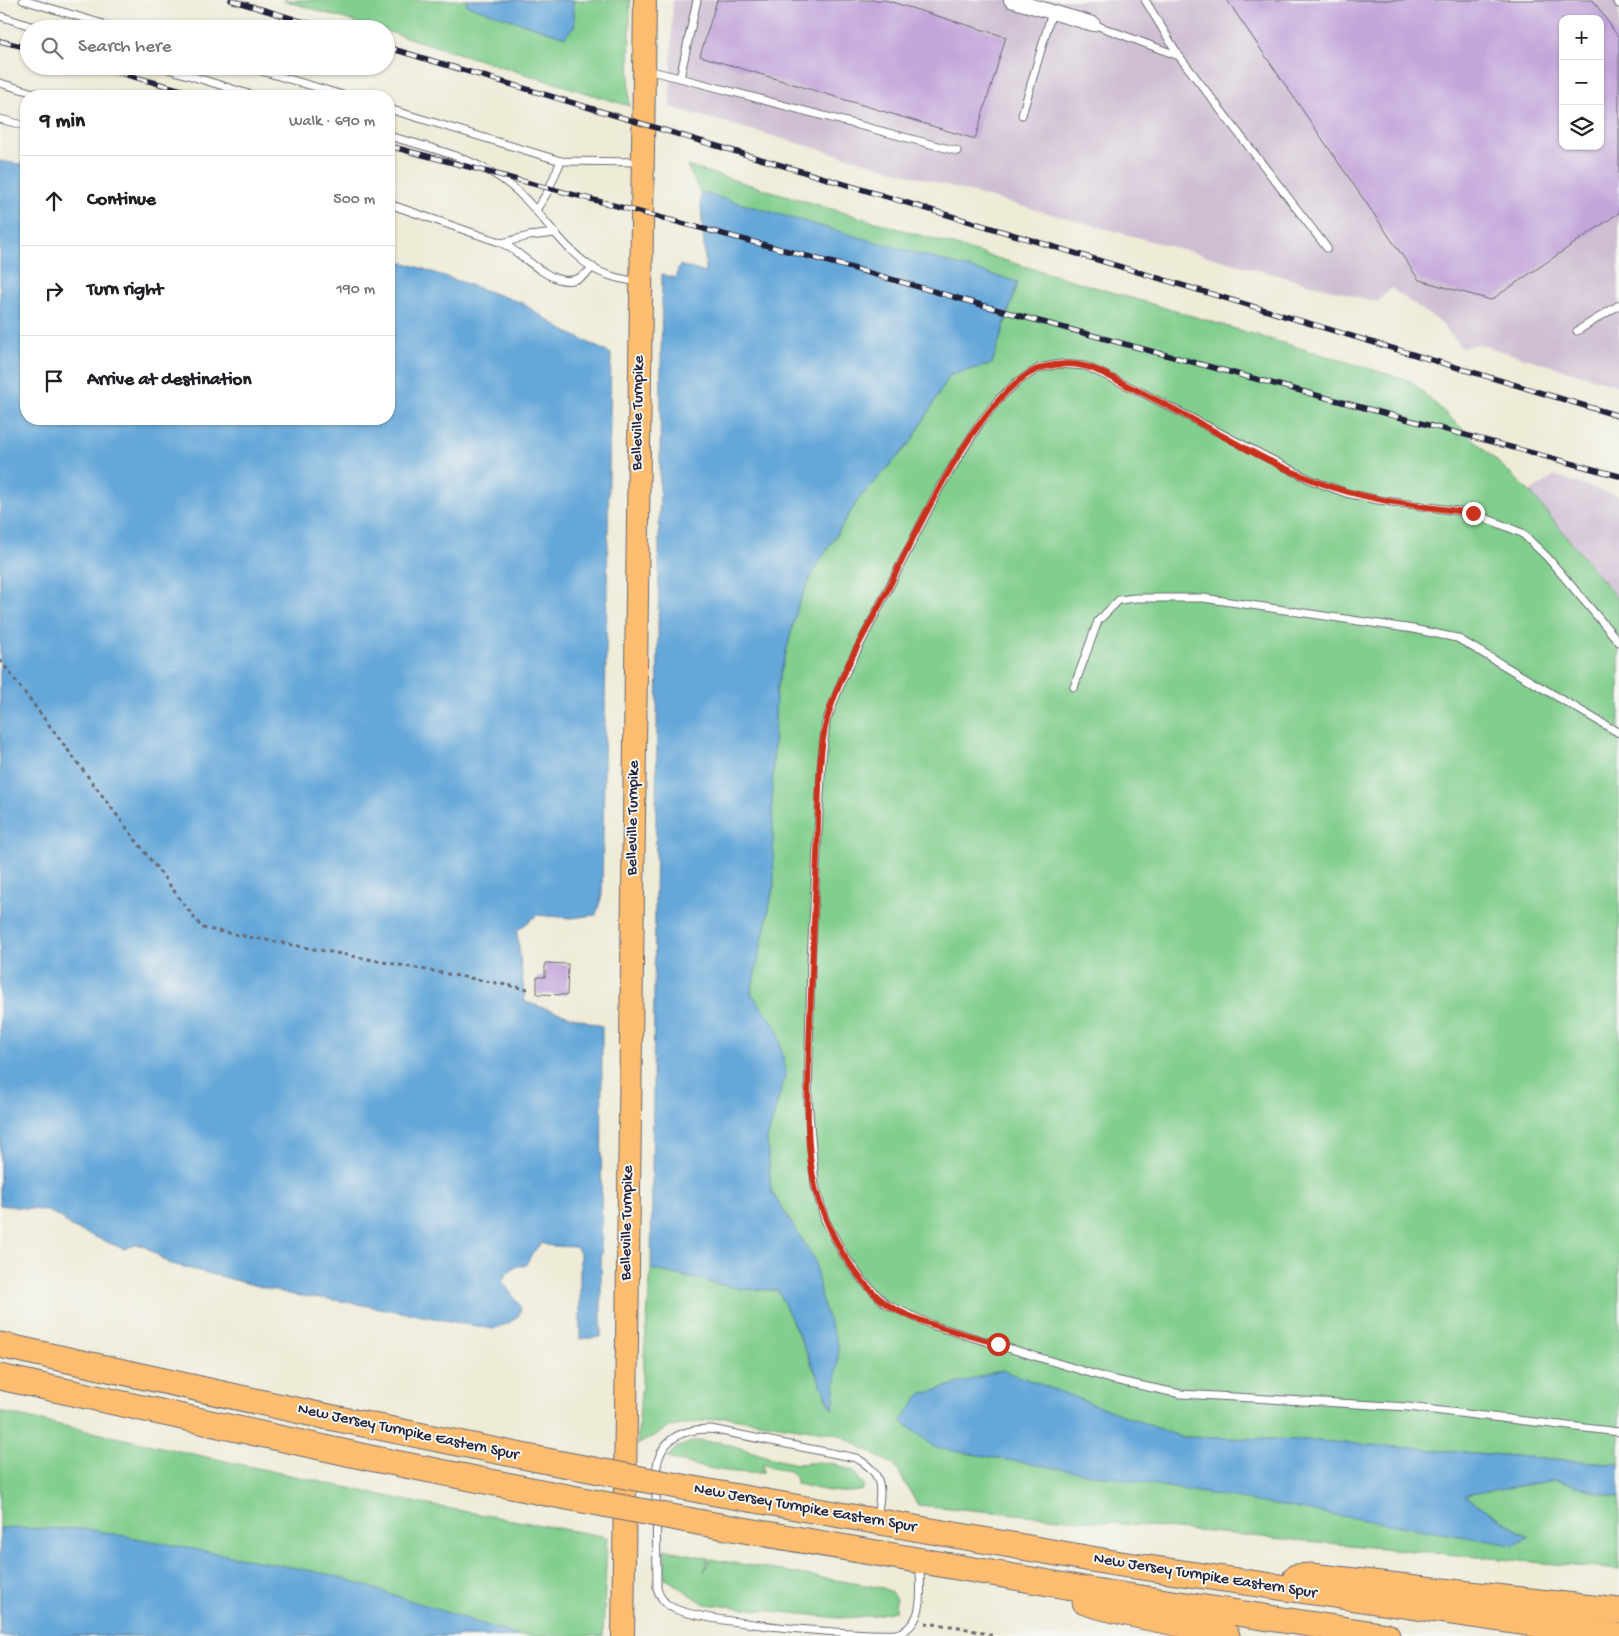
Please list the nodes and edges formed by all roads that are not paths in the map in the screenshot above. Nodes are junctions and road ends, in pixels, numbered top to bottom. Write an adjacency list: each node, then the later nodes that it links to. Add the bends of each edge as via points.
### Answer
1 (24, 0): 10 (lane)
2 (645, 0): 14 (main road, Belleville Turnpike)
3 (697, 0): 17 (lane)
4 (1011, 0): 8 (street)
5 (1145, 0): 13 (lane)
6 (1616, 0): 7 (lane)
7 (1619, 4)
8 (1052, 12): 12 (street); 23 (lane)
9 (0, 16): 11 (lane)
10 (90, 20)
11 (20, 22)
12 (1093, 24): 13 (lane)
13 (1179, 56): 34 (lane)
14 (644, 70): 17 (lane); 29 (main road, Belleville Turnpike)
15 (188, 75): 20 (lane)
16 (275, 75): 21 (lane)
17 (680, 78): 27 (lane)
18 (0, 84): 19 (lane)
19 (22, 90)
20 (236, 90)
21 (326, 90)
22 (395, 111): 28 (lane)
23 (1022, 115)
24 (0, 119): 25 (lane)
25 (20, 124)
26 (395, 138): 31 (lane, via 454,155 500,178)
27 (957, 151)
28 (561, 161): 29 (lane); 31 (lane)
29 (642, 162): 36 (main road, Belleville Turnpike)
30 (395, 206): 33 (lane)
31 (536, 210): 32 (lane)
32 (556, 233): 33 (lane); 35 (lane, via 566,246)
33 (502, 244): 35 (lane, via 555,279 572,281 585,276)
34 (1327, 248)
35 (593, 268): 36 (lane)
36 (640, 283): 50 (main road, Belleville Turnpike)
37 (1619, 305): 38 (lane)
38 (1577, 332)
39 (1619, 642): 44 (lane, via 1547,557 1522,533 1473,513 1346,493 1311,480 1085,366 1060,364 1039,368 1017,382 999,400 940,487 843,678 826,722 811,961 808,1098 815,1185 825,1220 862,1281 886,1304 932,1324 1110,1379 1172,1392 1408,1406)
40 (1074, 687): 41 (lane, via 1098,621 1118,600 1203,598 1458,638)
41 (1619, 733)
42 (0, 1345): 45 (highway, New Jersey Turnpike Eastern Spur, bridge, via 314,1414)
43 (0, 1377): 46 (highway, New Jersey Turnpike Eastern Spur, bridge, via 360,1456)
44 (1619, 1432)
45 (877, 1522): 46 (lane, via 879,1482 870,1468 856,1458 711,1430 690,1431 668,1442 658,1460 656,1588 665,1602 681,1611 772,1626 871,1636 899,1633 914,1621 919,1607); 48 (highway, New Jersey Turnpike Eastern Spur)
46 (920, 1562): 47 (highway, New Jersey Turnpike Eastern Spur)
47 (1016, 1578): 51 (highway, via 1117,1613 1164,1620); 52 (highway, New Jersey Turnpike Eastern Spur)
48 (1216, 1579): 49 (highway, via 1311,1576); 53 (highway, New Jersey Turnpike Eastern Spur)
49 (1619, 1611)
50 (623, 1636)
51 (1227, 1636)
52 (1387, 1636)
53 (1617, 1636)

